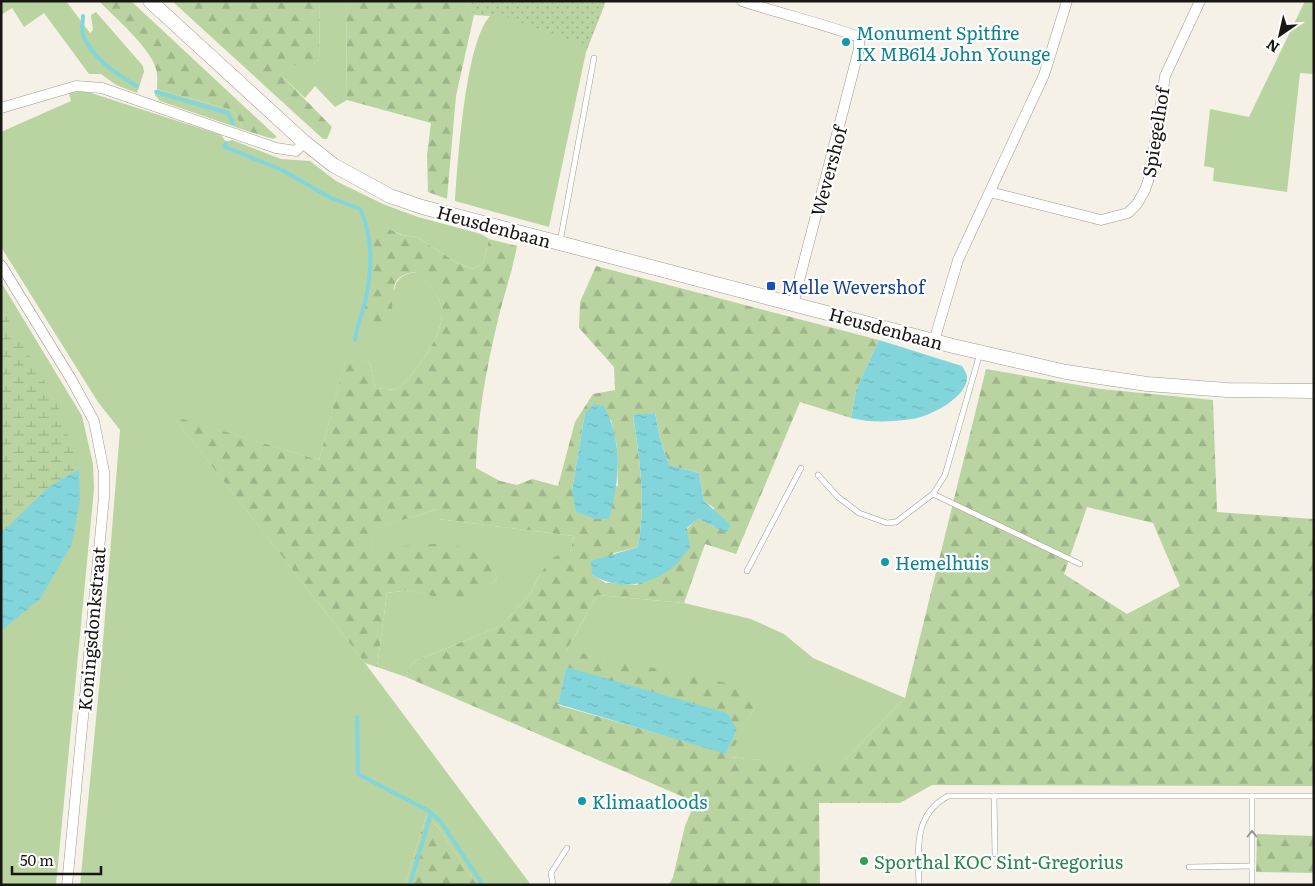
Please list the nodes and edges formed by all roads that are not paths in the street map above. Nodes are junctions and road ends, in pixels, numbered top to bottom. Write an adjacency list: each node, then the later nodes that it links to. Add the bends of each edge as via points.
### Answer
1 (150, 1): 7 (main road, Heusdenbaan)
2 (742, 1): 11 (street, Wevershof, via 790,17 819,22 859,37 857,59)
3 (1067, 1): 8 (street, via 1047,66)
4 (1200, 1): 8 (street, Spiegelhof, via 1165,76 1150,175 1141,197 1128,213 1101,220)
5 (594, 58): 9 (lane)
6 (1, 108): 7 (street, via 76,86 88,86 276,148 296,151)
7 (304, 142): 9 (main road, Heusdenbaan, via 333,165 390,196)
8 (990, 192): 12 (street, via 958,260)
9 (560, 244): 11 (main road, Heusdenbaan)
10 (1, 266): 27 (street, Koningsdonkstraat, via 94,421 104,472)
11 (793, 304): 12 (main road, Heusdenbaan)
12 (934, 341): 13 (main road, Heusdenbaan)
13 (980, 353): 14 (main road, Heusdenbaan, via 1066,372 1147,384 1227,390); 17 (lane, via 950,461)
14 (1314, 391)
15 (801, 468): 19 (lane)
16 (818, 474): 17 (lane, via 838,498 859,513 887,524 896,522)
17 (933, 494): 18 (lane)
18 (1080, 564)
19 (747, 571)
20 (994, 796): 21 (lane); 24 (lane); 29 (lane, via 948,796 929,810 920,826)
21 (1252, 796): 22 (lane); 25 (lane, one-way to 21)
22 (1314, 796)
23 (567, 848): 28 (lane, via 551,873)
24 (995, 854)
25 (1252, 866): 26 (lane); 30 (lane)
26 (1189, 867)
27 (67, 885)
28 (553, 885)
29 (919, 885)
30 (1252, 885)

